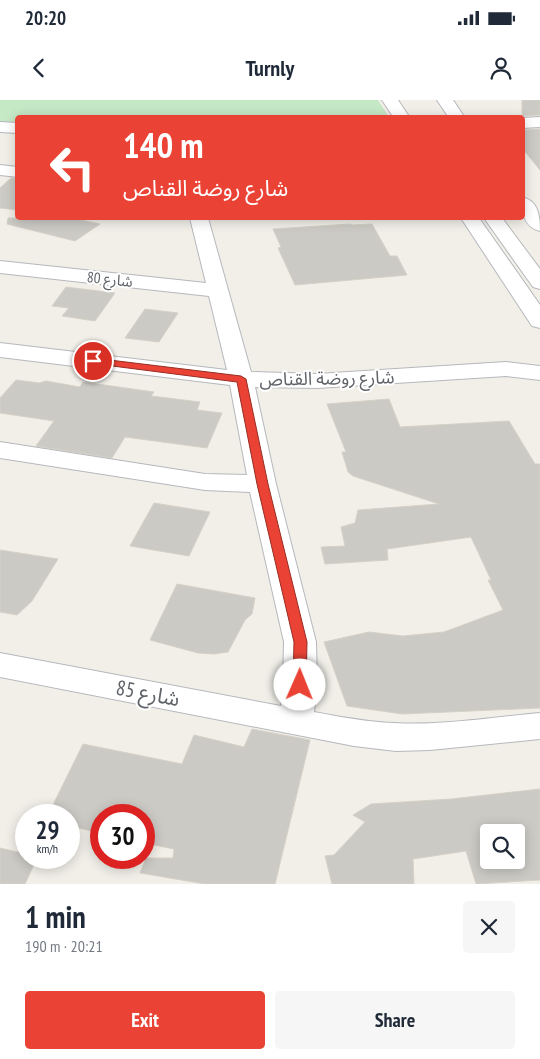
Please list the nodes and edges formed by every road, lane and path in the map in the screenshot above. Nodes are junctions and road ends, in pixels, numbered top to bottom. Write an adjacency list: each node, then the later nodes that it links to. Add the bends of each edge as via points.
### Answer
1 (390, 100): 3 (street)
2 (445, 100): 4 (street)
3 (400, 115)
4 (455, 115)
5 (540, 122): 6 (street)
6 (525, 123)
7 (0, 127): 8 (street)
8 (15, 128)
9 (0, 170): 10 (street)
10 (15, 172)
11 (525, 206): 15 (street)
12 (200, 220): 18 (street)
13 (471, 220): 19 (street)
14 (494, 220): 17 (street)
15 (540, 225)
16 (0, 268): 18 (street, شارع 80)
17 (540, 283)
18 (220, 291): 24 (street)
19 (540, 321)
20 (0, 350): 24 (street, شارع روضة القناص)
21 (540, 354): 22 (street, شارع روضة القناص)
22 (506, 369): 23 (street, شارع روضة القناص); 24 (street, شارع روضة القناص, via 327,381)
23 (540, 373)
24 (241, 379): 26 (street)
25 (0, 451): 26 (street, via 205,482)
26 (262, 484): 28 (street, via 300,642)
27 (0, 665): 28 (street, شارع 85)
28 (296, 721): 29 (street, شارع 85, via 354,733 396,737)
29 (540, 726)

